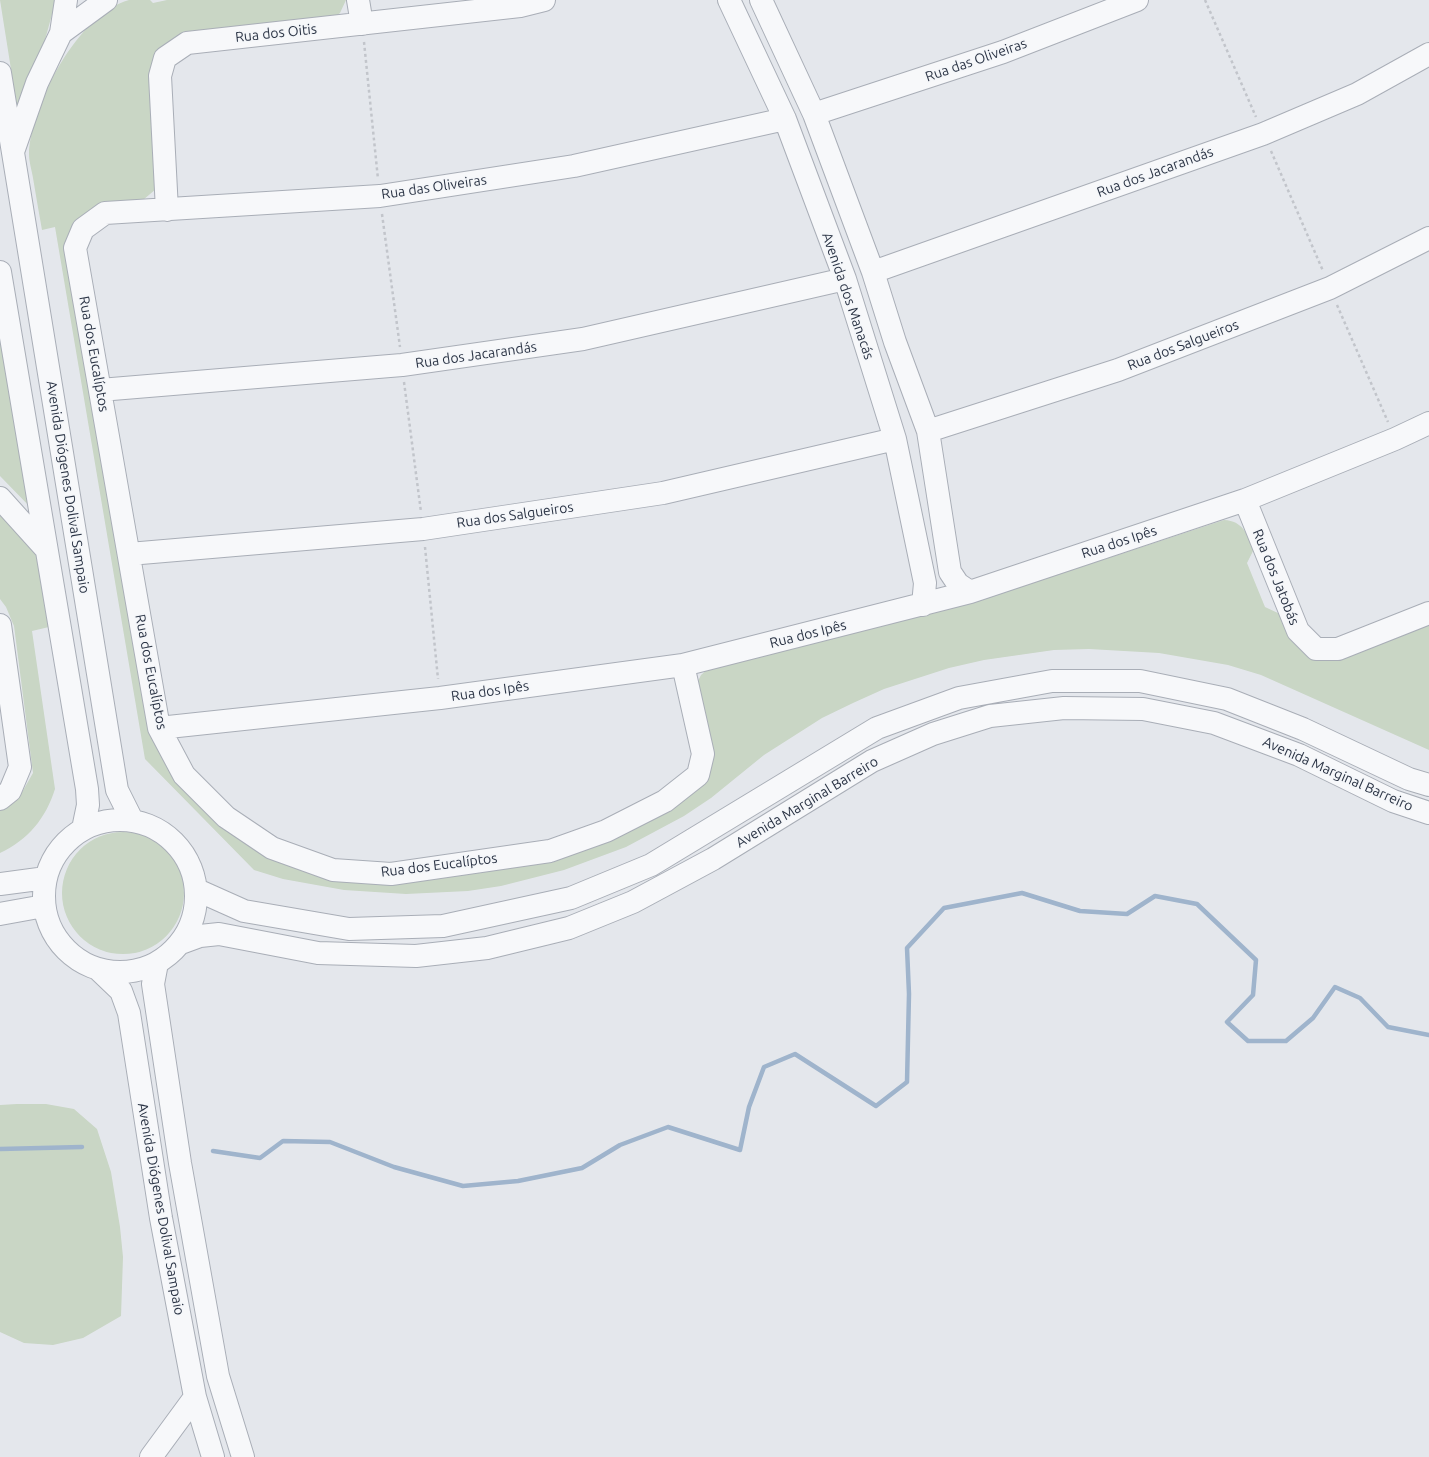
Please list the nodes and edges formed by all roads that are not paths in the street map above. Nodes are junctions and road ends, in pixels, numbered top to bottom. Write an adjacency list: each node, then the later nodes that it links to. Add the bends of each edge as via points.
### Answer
1 (66, 0): 10 (street, Avenida Diógenes Dolival Sampaio)
2 (106, 0): 10 (street)
3 (358, 0): 8 (street)
4 (544, 0): 8 (street, Rua dos Oitis, via 520,6)
5 (729, 0): 11 (street, Avenida dos Manacás)
6 (761, 0): 9 (street, Avenida dos Manacás)
7 (1137, 0): 14 (street, Rua das Oliveiras, via 1002,52)
8 (362, 24): 19 (street, Rua dos Oitis, via 187,43 165,58 160,76)
9 (773, 26): 11 (street, via 762,38); 14 (street, Avenida dos Manacás)
10 (61, 33): 16 (street, Avenida Diógenes Dolival Sampaio, via 37,83)
11 (746, 37): 15 (street, Avenida dos Manacás)
12 (1429, 54): 23 (street, Rua dos Jacarandás, via 1357,94 1263,134)
13 (0, 73): 16 (street, Avenida Diógenes Dolival Sampaio)
14 (814, 114): 17 (street, Avenida dos Manacás)
15 (785, 119): 18 (street, Avenida dos Manacás); 19 (street, Rua das Oliveiras, via 574,166 380,196)
16 (13, 150): 44 (street, Avenida Diógenes Dolival Sampaio, via 116,790)
17 (842, 191): 18 (street, via 827,191); 23 (street, Avenida dos Manacás)
18 (814, 199): 24 (street, Avenida dos Manacás)
19 (167, 210): 20 (street, Rua das Oliveiras, via 105,213)
20 (83, 229): 27 (street, Rua dos Eucalíptos, via 75,248)
21 (1429, 238): 29 (street, Rua dos Salgueiros, via 1330,288 1118,370)
22 (0, 272): 33 (street)
23 (873, 272): 25 (street, Avenida dos Manacás)
24 (845, 279): 26 (street, Avenida dos Manacás); 27 (street, Rua dos Jacarandás, via 583,339 402,365)
25 (895, 342): 26 (street, via 882,353); 29 (street, Avenida dos Manacás)
26 (868, 353): 30 (street, Avenida dos Manacás)
27 (100, 390): 34 (street, Rua dos Eucalíptos)
28 (1429, 423): 32 (street, Rua dos Ipês)
29 (928, 431): 35 (street, Avenida dos Manacás, via 950,572 958,584)
30 (895, 439): 34 (street, Rua dos Salgueiros, via 655,494 423,529); 36 (street, Avenida dos Manacás, via 925,583)
31 (0, 498): 33 (street)
32 (1245, 500): 35 (street, Rua dos Ipês); 37 (street, Rua dos Jatobás, via 1298,631 1316,649 1338,649)
33 (45, 548): 45 (street, via 87,789 88,805)
34 (128, 554): 40 (street, Rua dos Eucalíptos)
35 (970, 592): 36 (street, Rua dos Ipês)
36 (923, 605): 39 (street, Rua dos Ipês)
37 (1429, 613)
38 (0, 625): 42 (street, via 20,767 10,791)
39 (684, 665): 40 (street, Rua dos Ipês, via 440,698); 40 (street, Rua dos Eucalíptos, via 703,754 698,774 665,801 606,831 550,850 391,874 333,870 272,848 226,817 184,775)
40 (159, 728)
41 (1429, 785): 48 (street, Avenida Marginal Barreiro, via 1303,729 1227,699 1140,681 1052,681 959,698 877,728 651,865 571,898 443,926 349,929 244,911)
42 (0, 799)
43 (1429, 814): 51 (street, Avenida Marginal Barreiro, via 1393,801 1300,755 1214,723 1143,709 1064,708 990,716 932,734 872,761 713,860 633,902 569,928 487,948 416,956 318,953 218,934 200,936)
44 (132, 820): 45 (street, via 107,820); 48 (street, via 154,827 172,839 187,856)
45 (83, 829): 46 (street, via 66,842 54,859)
46 (46, 878): 47 (street); 49 (street)
47 (0, 884)
48 (197, 890): 51 (street, via 193,922)
49 (44, 906): 50 (street); 53 (street, via 50,927 62,946 78,960)
50 (0, 914)
51 (181, 943): 52 (street)
52 (157, 963): 53 (street, via 138,970 118,973); 57 (street, Avenida Diógenes Dolival Sampaio, via 152,984 183,1178 218,1376)
53 (98, 969): 54 (street, Avenida Diógenes Dolival Sampaio, via 121,991 129,1013 161,1218)
54 (195, 1397): 55 (street, Avenida Diógenes Dolival Sampaio); 56 (street)
55 (209, 1453)
56 (152, 1457)
57 (244, 1457)

